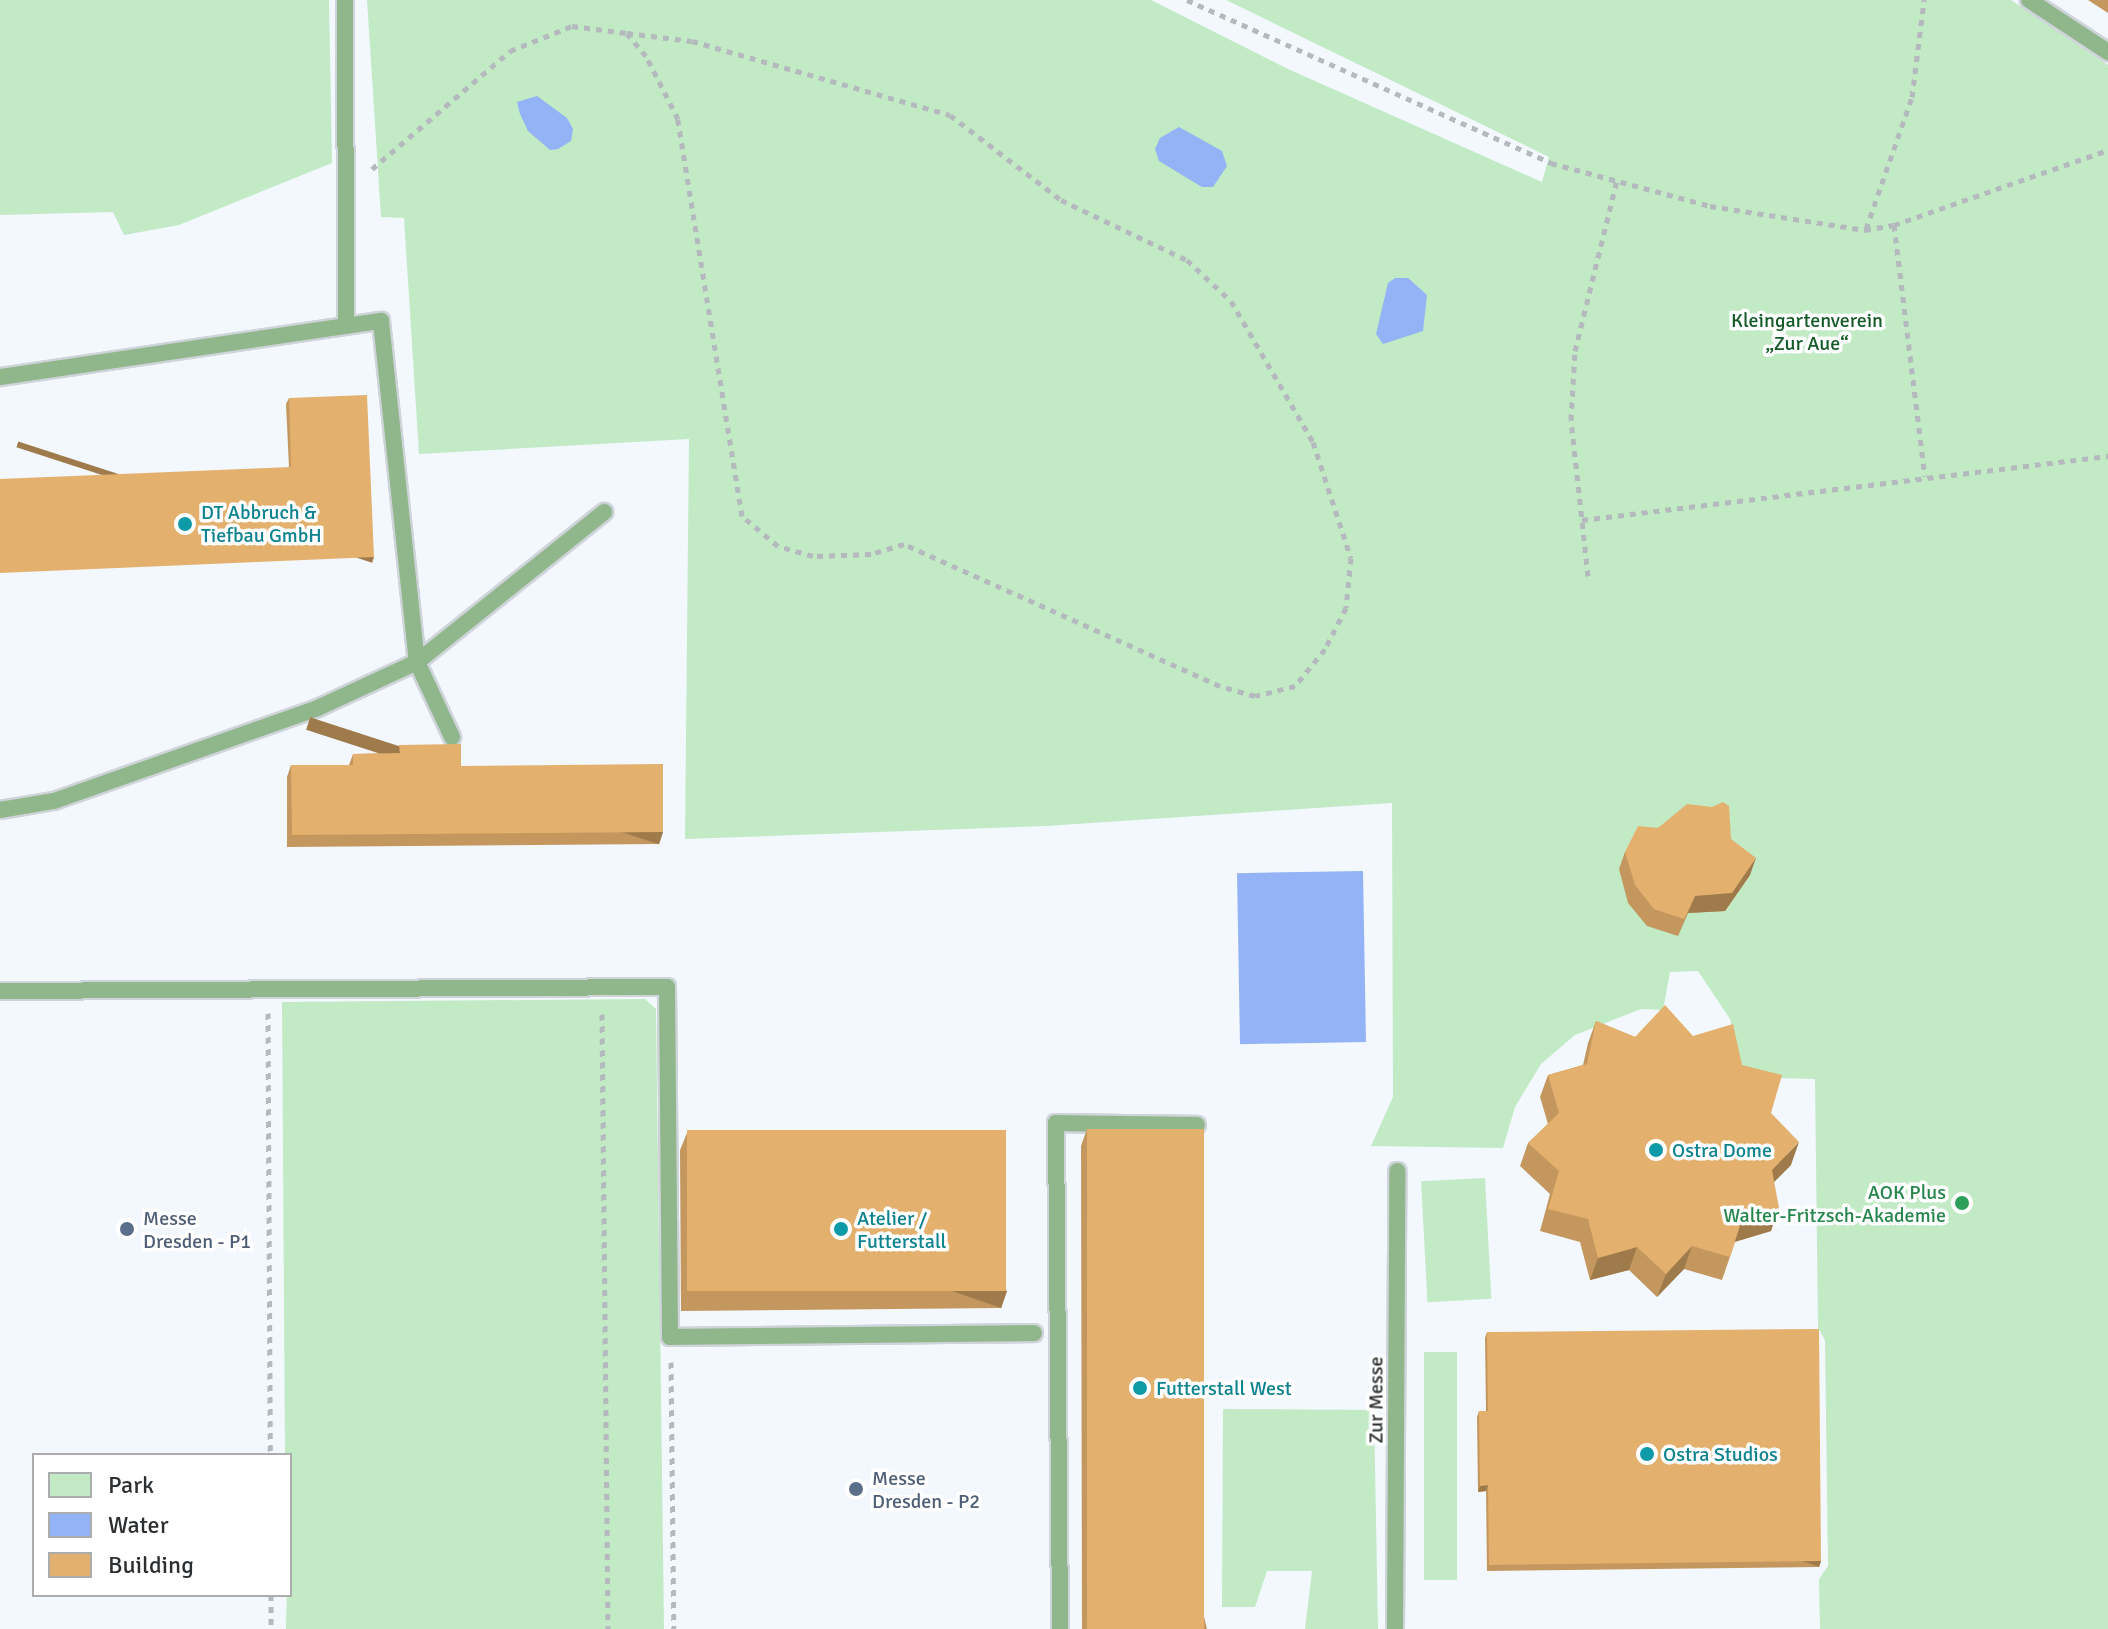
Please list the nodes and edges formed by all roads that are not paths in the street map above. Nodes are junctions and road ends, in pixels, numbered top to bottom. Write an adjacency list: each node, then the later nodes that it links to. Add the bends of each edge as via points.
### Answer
1 (345, 0): 4 (lane, via 350,188)
2 (2029, 0): 3 (lane)
3 (2108, 52)
4 (346, 326): 5 (lane); 7 (lane, via 381,321)
5 (0, 377)
6 (604, 512): 7 (lane)
7 (417, 662): 8 (lane); 9 (lane, via 304,714 54,801)
8 (452, 737)
9 (0, 810)
10 (0, 991): 13 (lane, via 667,987 670,1337)
11 (1197, 1125): 14 (lane, via 1056,1123)
12 (1397, 1171): 15 (lane, Zur Messe)
13 (1034, 1333)
14 (1060, 1629)
15 (1395, 1629)

